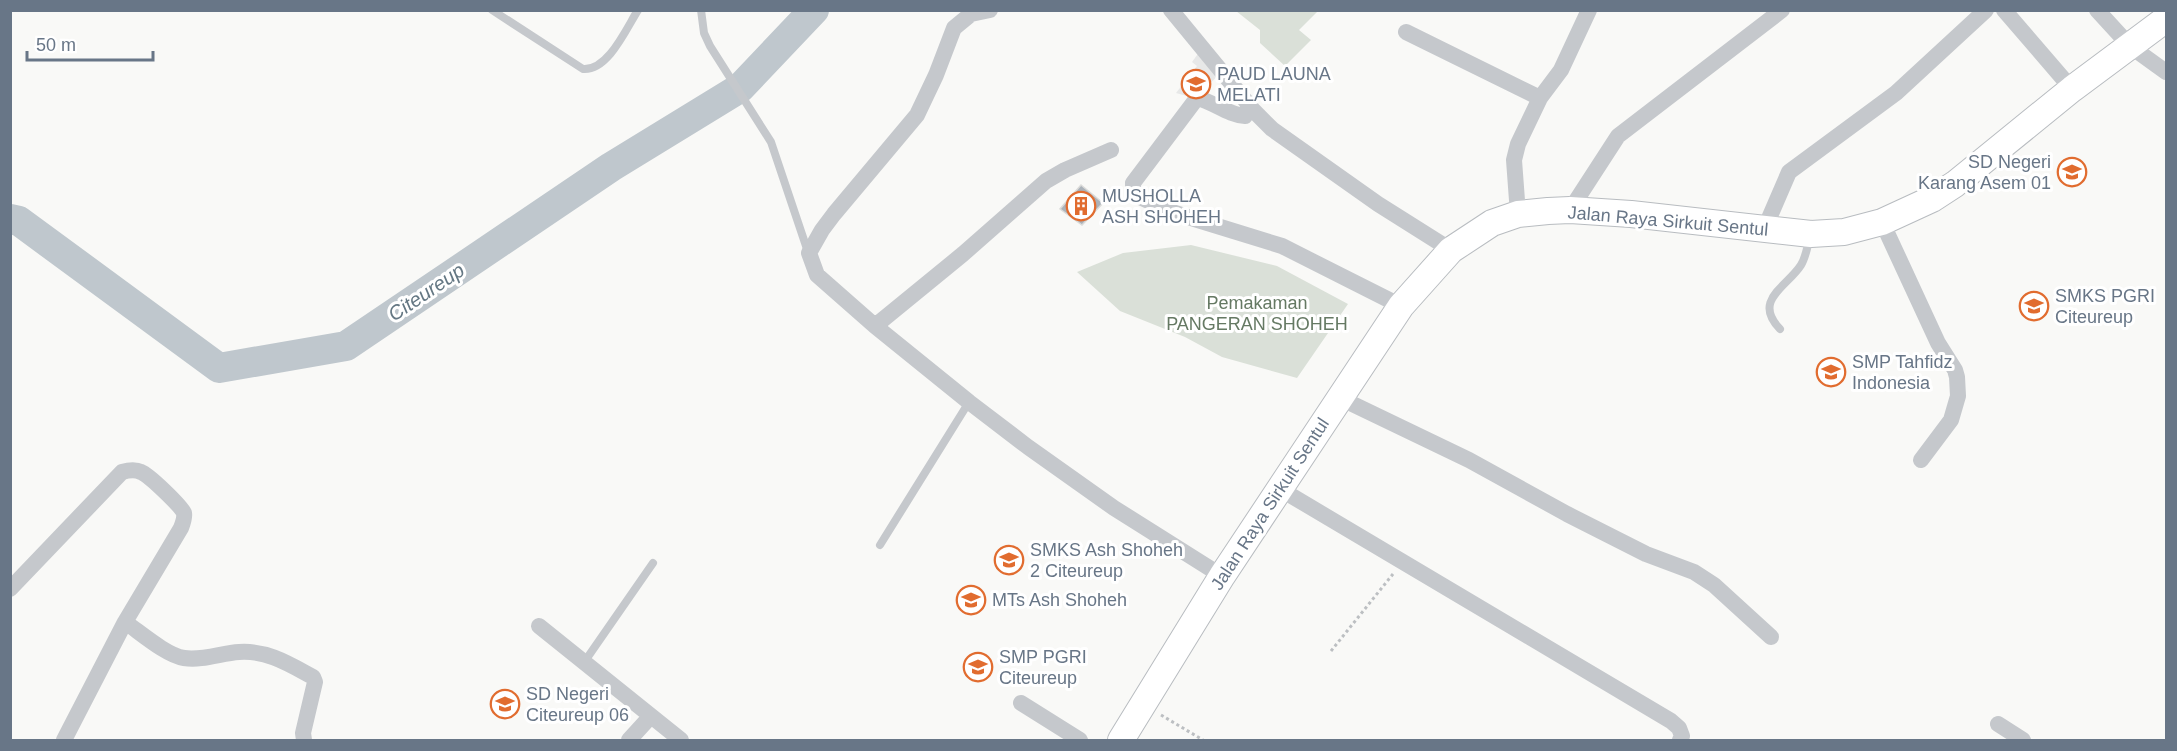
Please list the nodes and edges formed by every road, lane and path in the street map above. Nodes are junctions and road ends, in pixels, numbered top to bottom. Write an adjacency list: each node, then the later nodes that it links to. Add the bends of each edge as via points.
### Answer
1 (492, 10): 2 (lane, via 583,69 598,66 611,54)
2 (638, 10)
3 (701, 10): 25 (lane, via 710,46 771,142)
4 (990, 10): 25 (street, via 970,14 954,28 917,115 834,214)
5 (1171, 10): 17 (street)
6 (1589, 10): 16 (street, via 1561,70)
7 (1782, 10): 19 (street, via 1618,136)
8 (1986, 10): 22 (street, via 1896,93 1789,172)
9 (2004, 10): 15 (street)
10 (2097, 10): 13 (street)
11 (2166, 19): 13 (main road, Jalan Raya Sirkuit Sentul)
12 (1406, 32): 16 (street)
13 (2130, 46): 14 (street); 15 (main road, Jalan Raya Sirkuit Sentul)
14 (2166, 72)
15 (2072, 89): 21 (main road, Jalan Raya Sirkuit Sentul, via 1955,184 1932,200)
16 (1540, 98): 20 (street, via 1514,160)
17 (1250, 106): 24 (street, via 1272,129); 26 (street, via 1245,116 1236,116 1197,98 1133,183 1133,194 1175,213 1282,246)
18 (1111, 150): 27 (street, via 1046,181)
19 (1570, 210): 20 (main road, Jalan Raya Sirkuit Sentul); 22 (main road, Jalan Raya Sirkuit Sentul)
20 (1518, 214): 24 (main road, Jalan Raya Sirkuit Sentul, via 1492,223)
21 (1882, 222): 23 (main road, Jalan Raya Sirkuit Sentul, via 1844,232); 31 (street, via 1957,376 1958,396 1951,420)
22 (1764, 230): 23 (main road, Jalan Raya Sirkuit Sentul)
23 (1811, 234): 28 (lane, via 1802,264 1771,300 1770,313)
24 (1451, 250): 26 (main road, Jalan Raya Sirkuit Sentul)
25 (809, 253): 27 (street, via 817,274)
26 (1401, 306): 29 (main road, Jalan Raya Sirkuit Sentul)
27 (875, 326): 30 (street)
28 (1780, 328)
29 (1340, 398): 32 (main road, Jalan Raya Sirkuit Sentul); 40 (street, via 1469,460 1646,554 1694,572)
30 (969, 402): 33 (lane); 36 (street, via 1114,508)
31 (1921, 460)
32 (1280, 489): 34 (street); 36 (main road, Jalan Raya Sirkuit Sentul)
33 (880, 544)
34 (1402, 560): 41 (path); 55 (street, via 1671,722 1679,728)
35 (653, 563): 42 (lane)
36 (1222, 576): 44 (main road, Jalan Raya Sirkuit Sentul)
37 (10, 589): 38 (street, via 113,479 130,469 142,472 160,486 183,512 184,519)
38 (125, 622): 47 (street); 48 (street, via 182,658 252,652 282,660 313,676)
39 (539, 626): 42 (street)
40 (1771, 637)
41 (1331, 651)
42 (585, 661): 45 (street)
43 (1021, 703): 52 (street)
44 (1143, 705): 53 (main road, Jalan Raya Sirkuit Sentul); 54 (path)
45 (653, 719): 49 (street); 50 (street); 51 (street)
46 (1998, 724): 56 (street)
47 (64, 741)
48 (304, 741)
49 (629, 741)
50 (641, 741)
51 (681, 741)
52 (1080, 741)
53 (1121, 741)
54 (1203, 741)
55 (1680, 741)
56 (2024, 741)

